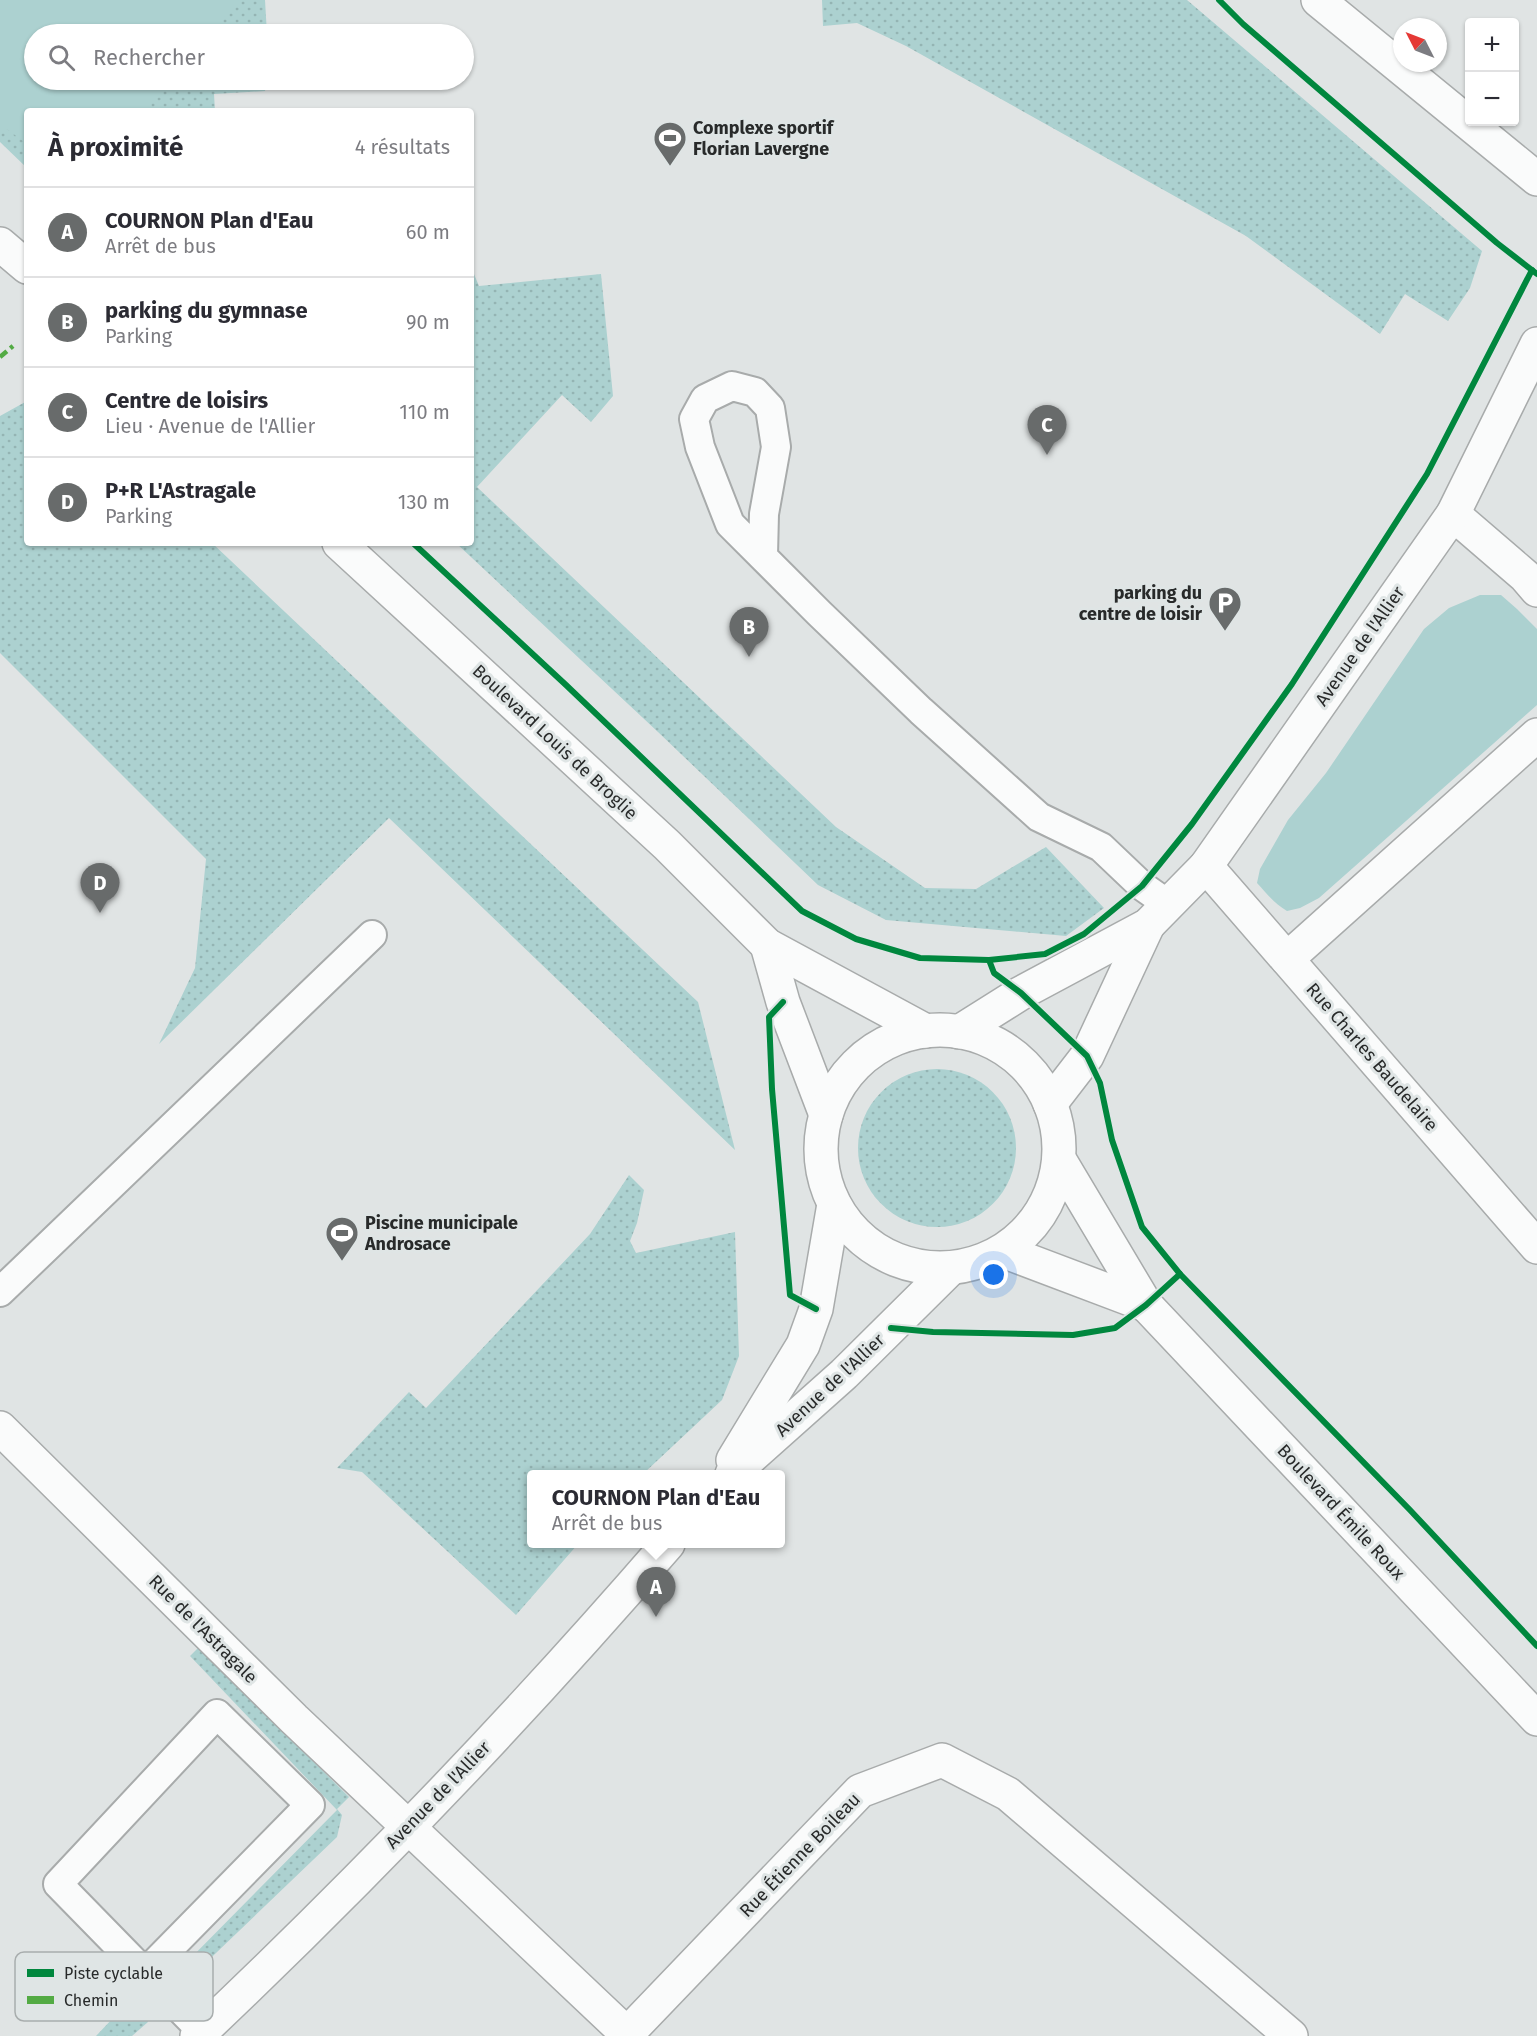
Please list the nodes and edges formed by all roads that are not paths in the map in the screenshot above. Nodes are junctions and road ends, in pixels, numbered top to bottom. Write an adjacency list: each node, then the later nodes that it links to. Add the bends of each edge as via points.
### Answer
1 (1318, 0): 2 (street)
2 (1537, 179)
3 (0, 244): 4 (street)
4 (24, 264)
5 (1537, 344): 6 (street, Avenue de l'Allier)
6 (1453, 514): 9 (street); 11 (street, Avenue de l'Allier)
7 (342, 546): 14 (street, Boulevard Louis de Broglie, via 667,845)
8 (764, 555): 8 (lane, via 764,514 776,447 770,408 755,392 732,386 705,399 694,419 700,447 730,524); 12 (lane, via 913,703 1039,817 1101,847 1142,886)
9 (1537, 590)
10 (1537, 735): 15 (street)
11 (1206, 866): 12 (street, Avenue de l'Allier); 15 (street, Rue Charles Baudelaire)
12 (1158, 915): 17 (street, Avenue de l'Allier); 18 (street, Avenue de l'Allier, via 1087,1056)
13 (372, 935): 25 (lane)
14 (767, 945): 16 (street, Boulevard Louis de Broglie); 19 (street, Boulevard Louis de Broglie, via 783,1002)
15 (1287, 959): 22 (street, Rue Charles Baudelaire)
16 (926, 1031): 17 (street); 19 (street, via 899,1037 854,1067 837,1089)
17 (959, 1032): 18 (street, via 1004,1048 1039,1082)
18 (1050, 1104): 20 (street, via 1058,1131)
19 (826, 1114): 21 (street, via 821,1160)
20 (1059, 1159): 23 (street, via 1042,1211); 26 (street, Boulevard Émile Roux)
21 (834, 1204): 24 (street, via 849,1227 896,1260 922,1267); 28 (street, Avenue de l'Allier, via 816,1309 803,1345)
22 (1537, 1247)
23 (1003, 1251): 24 (street); 26 (street, Boulevard Émile Roux)
24 (951, 1268): 29 (street, Avenue de l'Allier, via 844,1374)
25 (0, 1292)
26 (1146, 1305): 31 (street, Boulevard Émile Roux)
27 (0, 1428): 32 (street, Rue de l'Astragale)
28 (726, 1470)
29 (736, 1470)
30 (664, 1548): 32 (street, Avenue de l'Allier)
31 (1537, 1719)
32 (409, 1827): 35 (street, Avenue de l'Allier); 39 (street, Rue Étienne Boileau)
33 (125, 1952): 34 (lane, via 58,1884 217,1714 310,1805)
34 (165, 1952)
35 (213, 2020)
36 (189, 2021): 38 (lane)
37 (212, 2021): 38 (street, Avenue de l'Allier)
38 (200, 2033)
39 (628, 2035): 40 (street, Rue Étienne Boileau, via 860,1791 942,1760 1008,1794)
40 (1291, 2036)

